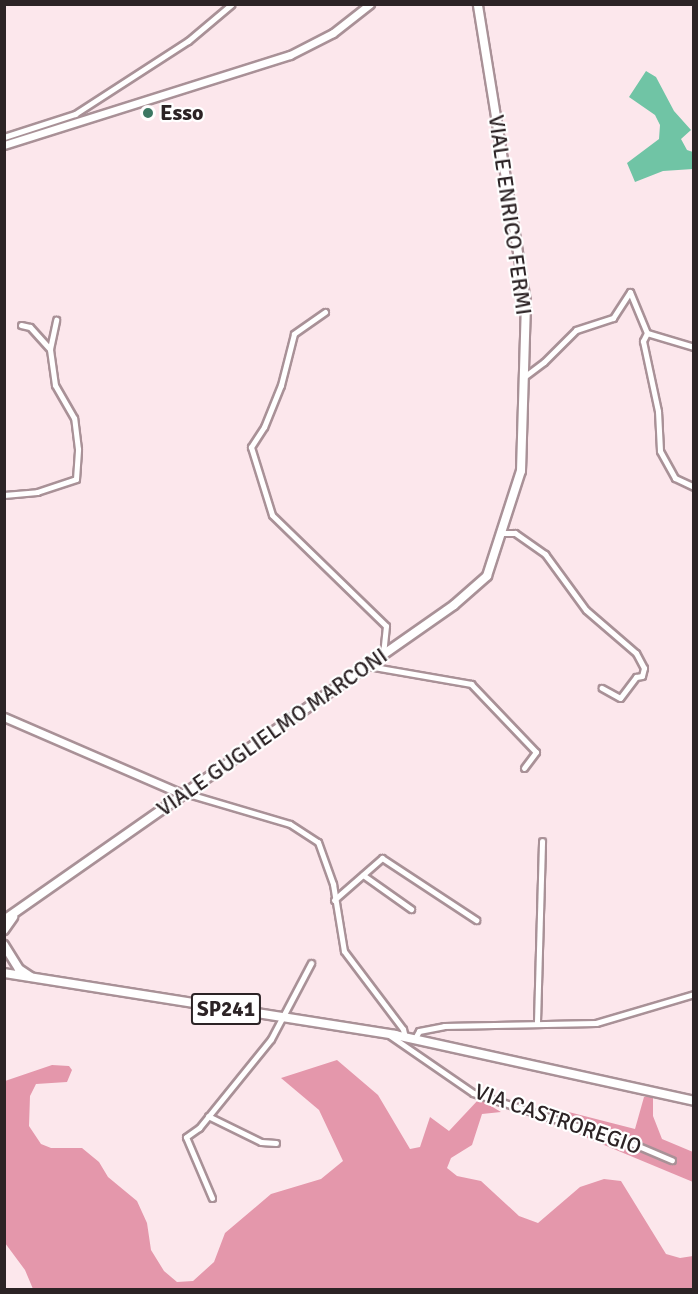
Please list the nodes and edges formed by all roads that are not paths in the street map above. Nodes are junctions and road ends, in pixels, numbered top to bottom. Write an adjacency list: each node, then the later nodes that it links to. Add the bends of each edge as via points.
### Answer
1 (232, 4): 4 (street, via 188,40 82,109)
2 (369, 4): 5 (street, via 333,33 290,54)
3 (478, 4): 12 (main road, VIALE ENRICO FERMI, via 523,279)
4 (4, 137)
5 (4, 145)
6 (325, 312): 16 (street, via 294,334 281,385 264,427 251,443 272,515 382,620 386,632)
7 (56, 320): 11 (street)
8 (21, 325): 11 (street, via 30,327)
9 (647, 333): 10 (street); 12 (street, via 630,292 613,318 576,330 544,363); 13 (street, via 643,341 658,411 660,451 675,478)
10 (693, 347)
11 (50, 349): 14 (street, via 58,393 74,418 76,479 37,492)
12 (524, 377): 15 (main road, VIALE ENRICO FERMI, via 521,471)
13 (693, 487)
14 (4, 495)
15 (502, 532): 16 (main road, VIALE GUGLIELMO MARCONI, via 490,568 478,587); 18 (street, via 515,533 545,554 586,610 636,652 644,668 642,676 636,677 620,698)
16 (383, 655): 17 (main road, VIALE GUGLIELMO MARCONI)
17 (368, 666): 20 (street, via 471,684 536,752); 21 (main road, VIALE GUGLIELMO MARCONI)
18 (602, 688)
19 (4, 717): 21 (street)
20 (524, 768)
21 (183, 793): 24 (street, via 304,831 318,842); 26 (main road, VIALE GUGLIELMO MARCONI)
22 (542, 841): 36 (street)
23 (363, 875): 24 (street); 25 (street); 28 (street, via 382,858)
24 (334, 900): 38 (street, via 344,951)
25 (411, 909)
26 (18, 911): 27 (main road, VIALE GUGLIELMO MARCONI); 29 (main road)
27 (4, 920)
28 (476, 920)
29 (4, 930)
30 (5, 948): 33 (main road, via 19,969)
31 (311, 963): 35 (street)
32 (4, 973): 33 (main road, SP241)
33 (33, 978): 35 (main road, SP241)
34 (693, 994): 36 (street, via 596,1023)
35 (280, 1017): 37 (main road, SP241); 40 (street, via 271,1039)
36 (537, 1022): 38 (street, via 444,1026 419,1031)
37 (387, 1034): 38 (main road, SP241); 42 (street, VIA CASTROREGIO, via 473,1092 636,1144)
38 (410, 1039): 39 (main road, SP241)
39 (693, 1101)
40 (208, 1116): 41 (street, via 261,1142); 43 (street, via 186,1137)
41 (276, 1143)
42 (672, 1160)
43 (212, 1198)

